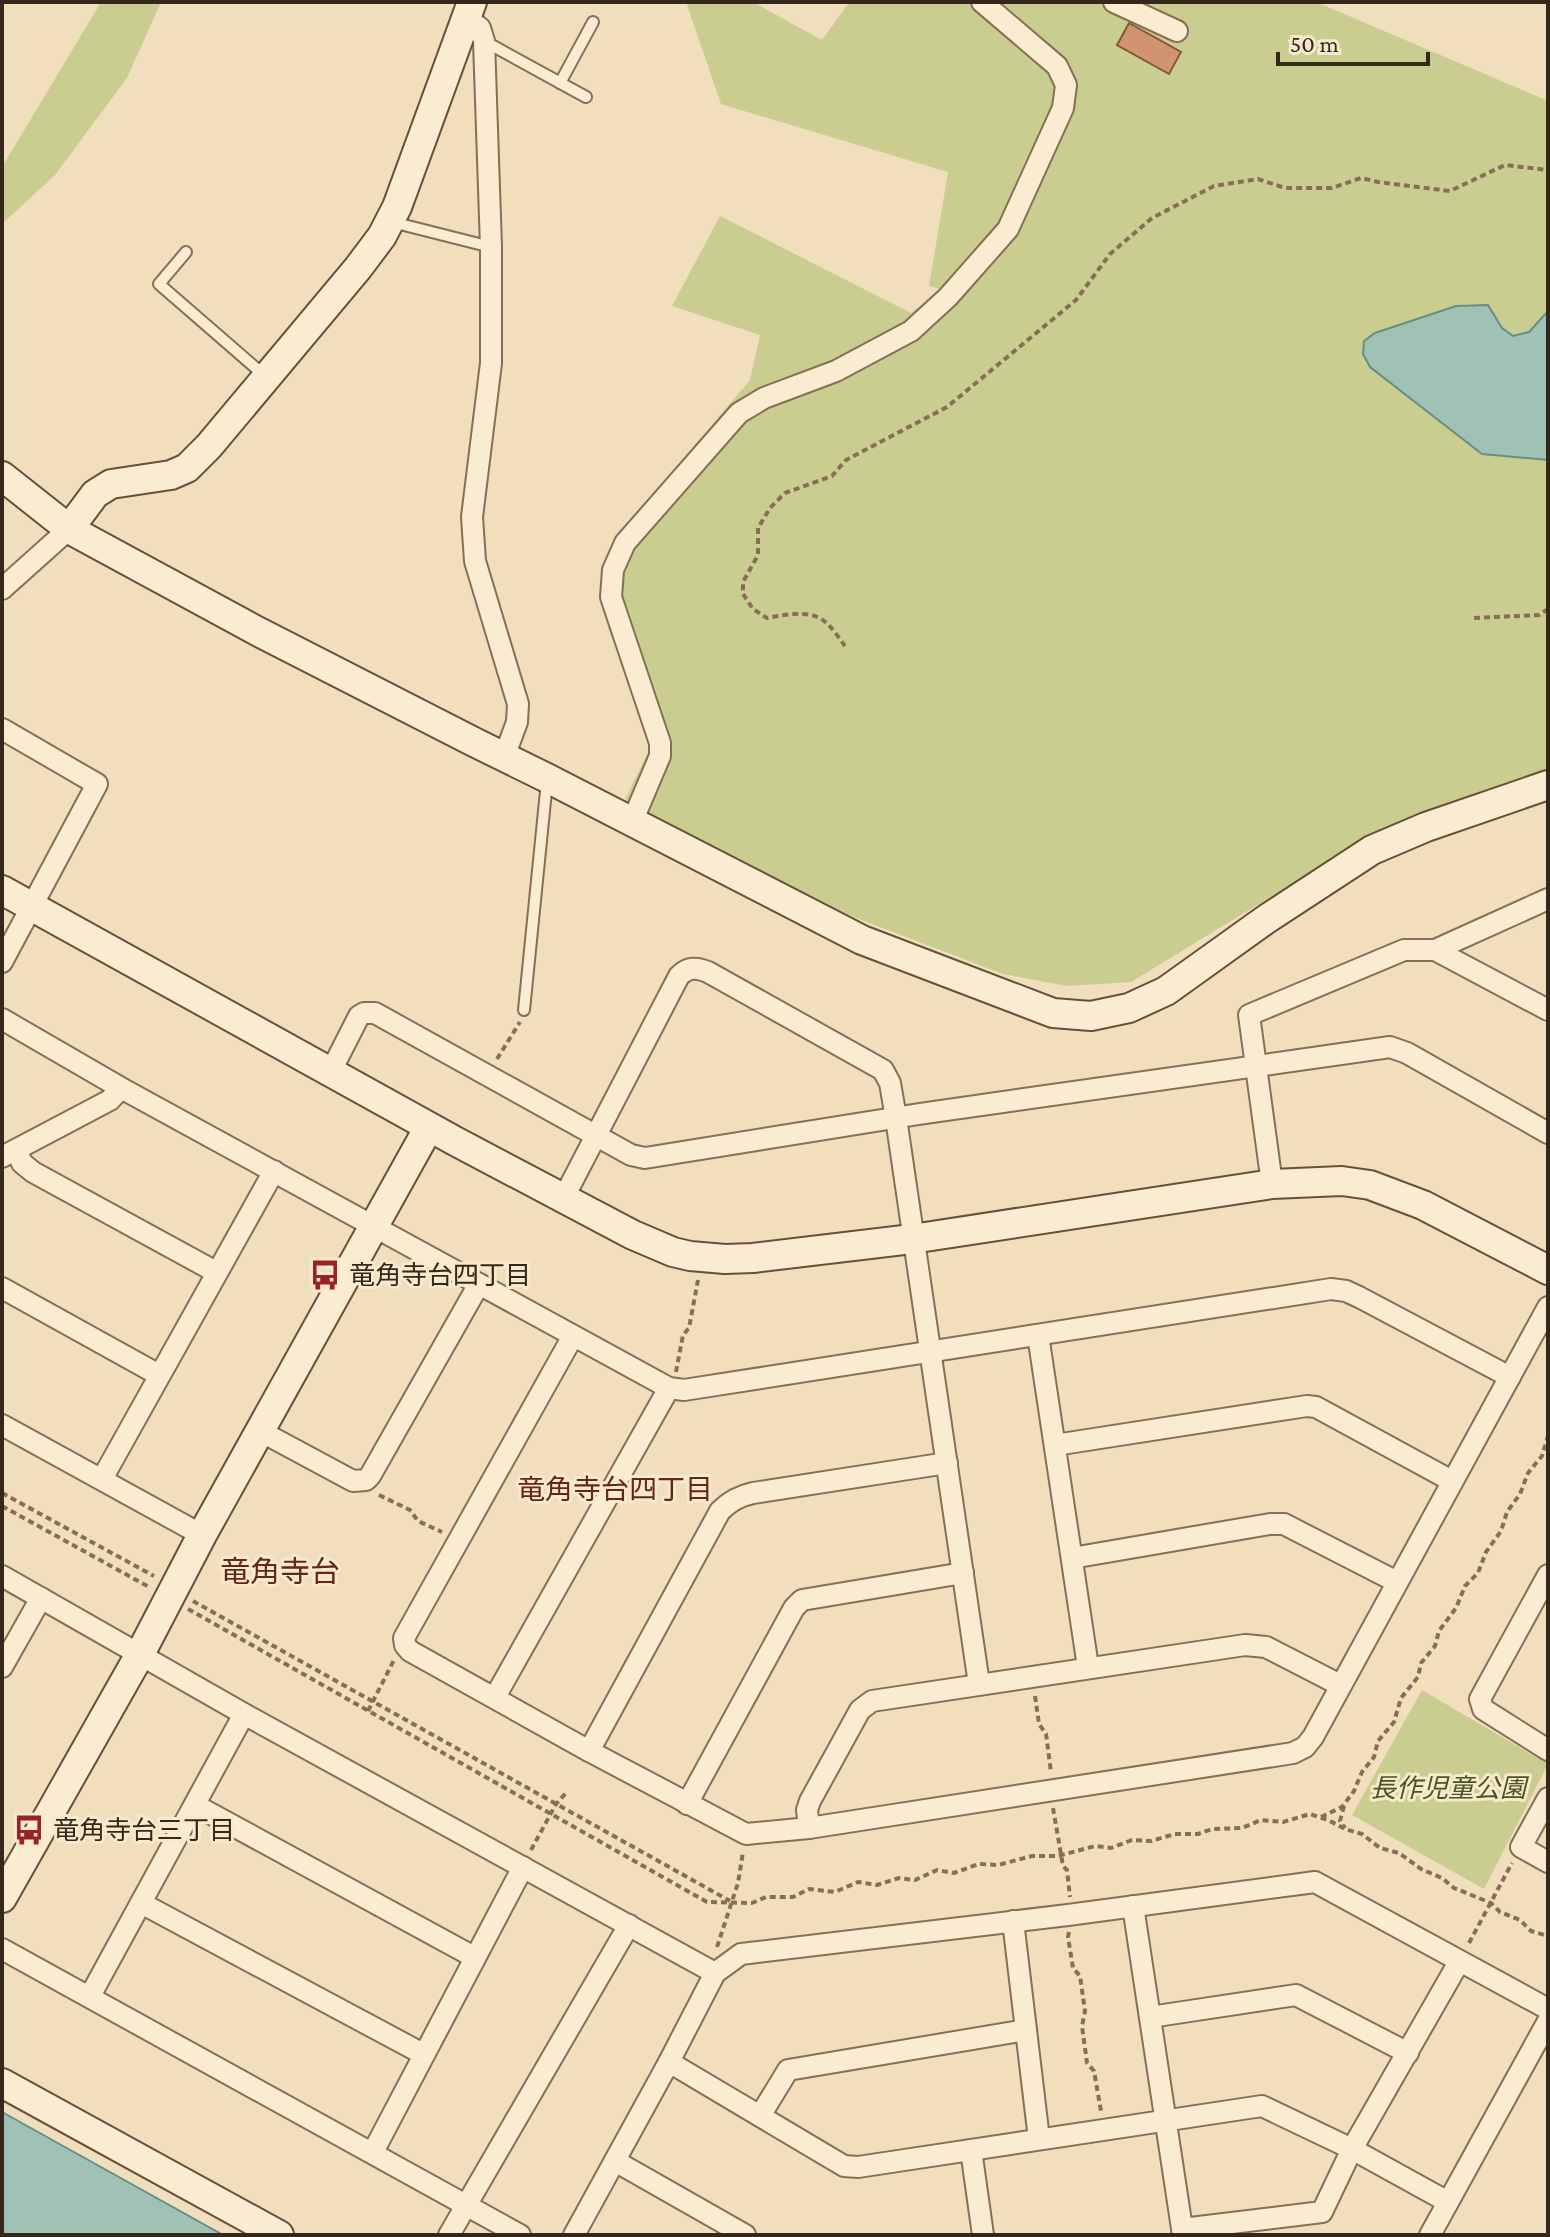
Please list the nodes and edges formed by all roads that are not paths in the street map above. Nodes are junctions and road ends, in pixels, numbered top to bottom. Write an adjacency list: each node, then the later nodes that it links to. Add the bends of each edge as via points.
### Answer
1 (982, 2): 20 (street, via 1057,66 1066,85 1063,108 1008,229 911,331 739,413 625,543 613,570 611,597 660,743 660,756)
2 (1114, 2): 5 (street)
3 (469, 10): 6 (street); 9 (street)
4 (593, 22): 7 (lane)
5 (1177, 31)
6 (484, 41): 7 (lane); 10 (street)
7 (560, 83): 8 (lane)
8 (586, 97)
9 (390, 221): 10 (lane); 12 (street)
10 (491, 247): 17 (street, via 491,363 472,517 475,561 518,704)
11 (186, 252): 12 (lane, via 159,284)
12 (268, 378): 14 (street, via 187,468 111,484 95,494)
13 (2, 476): 14 (street)
14 (69, 529): 15 (street); 17 (street)
15 (2, 589)
16 (2, 729): 23 (street, via 97,784)
17 (504, 757): 18 (street)
18 (547, 778): 20 (street); 27 (lane)
19 (1548, 785): 20 (street, via 1372,850 1166,991 1129,1008 1091,1016 1053,1013 862,940)
20 (632, 822)
21 (2, 890): 23 (street)
22 (1548, 899): 24 (street)
23 (33, 906): 25 (street); 30 (street)
24 (1435, 950): 26 (street); 29 (street, via 1404,950 1249,1015)
25 (2, 962)
26 (1548, 1010)
27 (523, 1014)
28 (2, 1019): 31 (street)
29 (1256, 1065): 32 (street); 34 (street, via 1390,1047); 38 (street)
30 (331, 1071): 33 (street); 35 (street, via 359,1016 375,1013)
31 (121, 1088): 36 (street, via 110,1100); 37 (street)
32 (896, 1118): 35 (street, via 645,1158); 35 (street, via 890,1083 876,1064 692,968 679,976); 41 (street)
33 (429, 1127): 39 (street); 40 (street)
34 (1548, 1133)
35 (597, 1135): 39 (street)
36 (9, 1154): 43 (street)
37 (274, 1171): 40 (street); 43 (street)
38 (1272, 1184): 41 (street); 42 (street, via 1342,1181 1380,1188)
39 (563, 1199): 41 (street, via 655,1245 708,1259)
40 (374, 1226): 44 (street); 54 (street)
41 (912, 1239): 49 (street)
42 (1548, 1270)
43 (216, 1272): 50 (street)
44 (479, 1284): 48 (street); 54 (street, via 366,1480 353,1481)
45 (2, 1288): 50 (street)
46 (1548, 1307): 51 (street)
47 (1038, 1335): 49 (street); 51 (street, via 1331,1289 1359,1297); 55 (street)
48 (573, 1336): 52 (street); 71 (street, via 404,1638 410,1651)
49 (931, 1352): 52 (street, via 684,1390); 56 (street)
50 (159, 1375): 57 (street)
51 (1510, 1377): 58 (street)
52 (669, 1388): 71 (street)
53 (2, 1425): 57 (street)
54 (260, 1431): 59 (street)
55 (1055, 1445): 58 (street, via 1307,1406); 60 (street)
56 (947, 1463): 61 (street); 74 (street, via 753,1493 729,1502)
57 (102, 1479): 59 (street)
58 (1452, 1481): 64 (street)
59 (202, 1535): 66 (street)
60 (1072, 1558): 64 (street, via 1284,1524); 68 (street)
61 (963, 1573): 69 (street); 76 (street, via 802,1600)
62 (1548, 1575): 73 (street, via 1480,1699 1483,1709)
63 (2, 1576): 65 (street)
64 (1397, 1582): 70 (street)
65 (41, 1598): 66 (street); 67 (street)
66 (139, 1656): 72 (street); 81 (street)
67 (2, 1667)
68 (1088, 1667): 69 (street); 70 (street, via 1257,1644)
69 (979, 1684): 78 (street, via 865,1704 810,1801)
70 (1340, 1685): 78 (street, via 1313,1737 1293,1753)
71 (495, 1697): 74 (street)
72 (244, 1714): 77 (street); 80 (street)
73 (1548, 1750)
74 (589, 1751): 76 (street)
75 (1548, 1798): 79 (street, via 1521,1847)
76 (687, 1804): 78 (street, via 746,1834)
77 (195, 1805): 82 (street); 87 (street)
78 (809, 1828)
79 (1548, 1862)
80 (523, 1867): 85 (street); 87 (street)
81 (2, 1898)
82 (141, 1903): 90 (street); 96 (street)
83 (1133, 1906): 84 (street); 88 (street, via 1315,1882); 92 (street)
84 (1013, 1921): 89 (street, via 741,1954); 94 (street)
85 (629, 1925): 89 (street); 107 (street)
86 (2, 1949): 90 (street)
87 (474, 1957): 96 (street)
88 (1459, 1962): 91 (street); 95 (street)
89 (715, 1963): 97 (street)
90 (90, 1996): 104 (street)
91 (1548, 2009)
92 (1150, 2017): 95 (street, via 1296,1995); 100 (street)
93 (1548, 2021): 106 (street)
94 (1026, 2030): 99 (street, via 788,2070); 101 (street)
95 (1408, 2053): 102 (street)
96 (423, 2054): 104 (street)
97 (669, 2062): 99 (street); 105 (street)
98 (2, 2083): 109 (street)
99 (760, 2116): 103 (street, via 844,2166)
100 (1165, 2120): 101 (street); 102 (street, via 1262,2106); 108 (street)
101 (1039, 2139): 103 (street)
102 (1352, 2149): 106 (street); 108 (street, via 1322,2212)
103 (971, 2150): 114 (street)
104 (373, 2152): 107 (street)
105 (615, 2161): 112 (street); 113 (street)
106 (1448, 2202): 115 (street)
107 (465, 2205): 110 (street); 111 (street)
108 (1182, 2232)
109 (279, 2235)
110 (449, 2235)
111 (520, 2235)
112 (574, 2235)
113 (745, 2235)
114 (983, 2235)
115 (1430, 2235)

